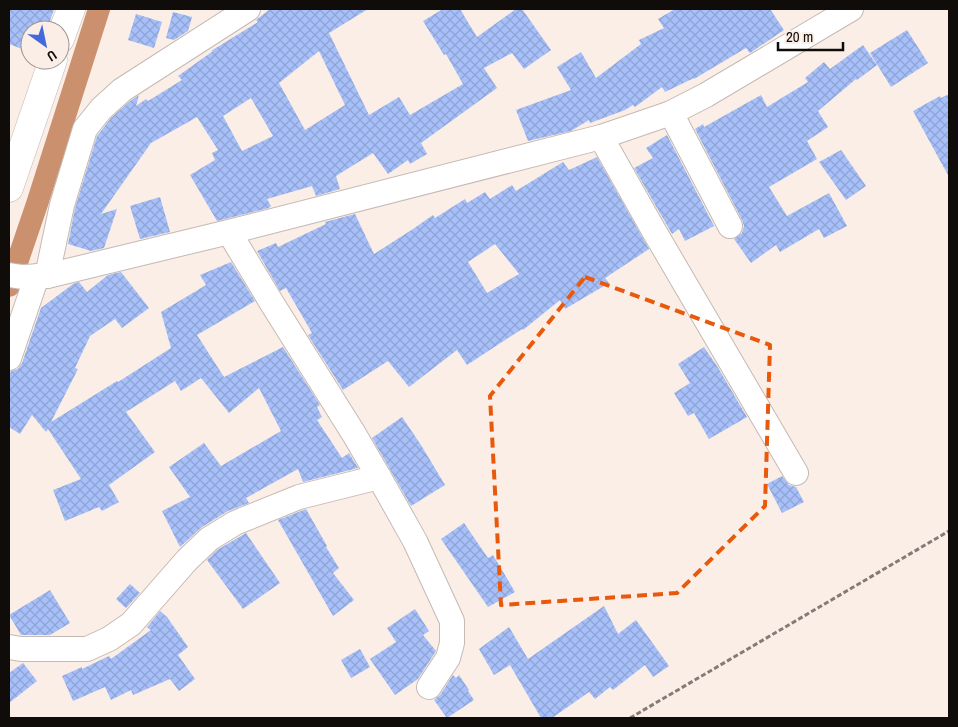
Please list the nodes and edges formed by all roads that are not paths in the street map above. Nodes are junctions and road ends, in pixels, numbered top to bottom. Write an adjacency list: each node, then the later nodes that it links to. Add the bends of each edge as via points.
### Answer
1 (248, 9): 9 (street, via 122,90 84,129 62,205)
2 (851, 9): 4 (street)
3 (50, 70): 6 (main road)
4 (670, 113): 5 (street); 7 (street)
5 (602, 137): 8 (street); 11 (street)
6 (9, 188)
7 (730, 226)
8 (229, 232): 9 (street); 12 (street)
9 (29, 276): 10 (street)
10 (9, 358)
11 (796, 473)
12 (379, 477): 13 (street, via 298,497 235,523 209,539 131,624 109,639 86,649); 14 (street, via 415,541 452,621 448,658)
13 (9, 647)
14 (429, 687)

